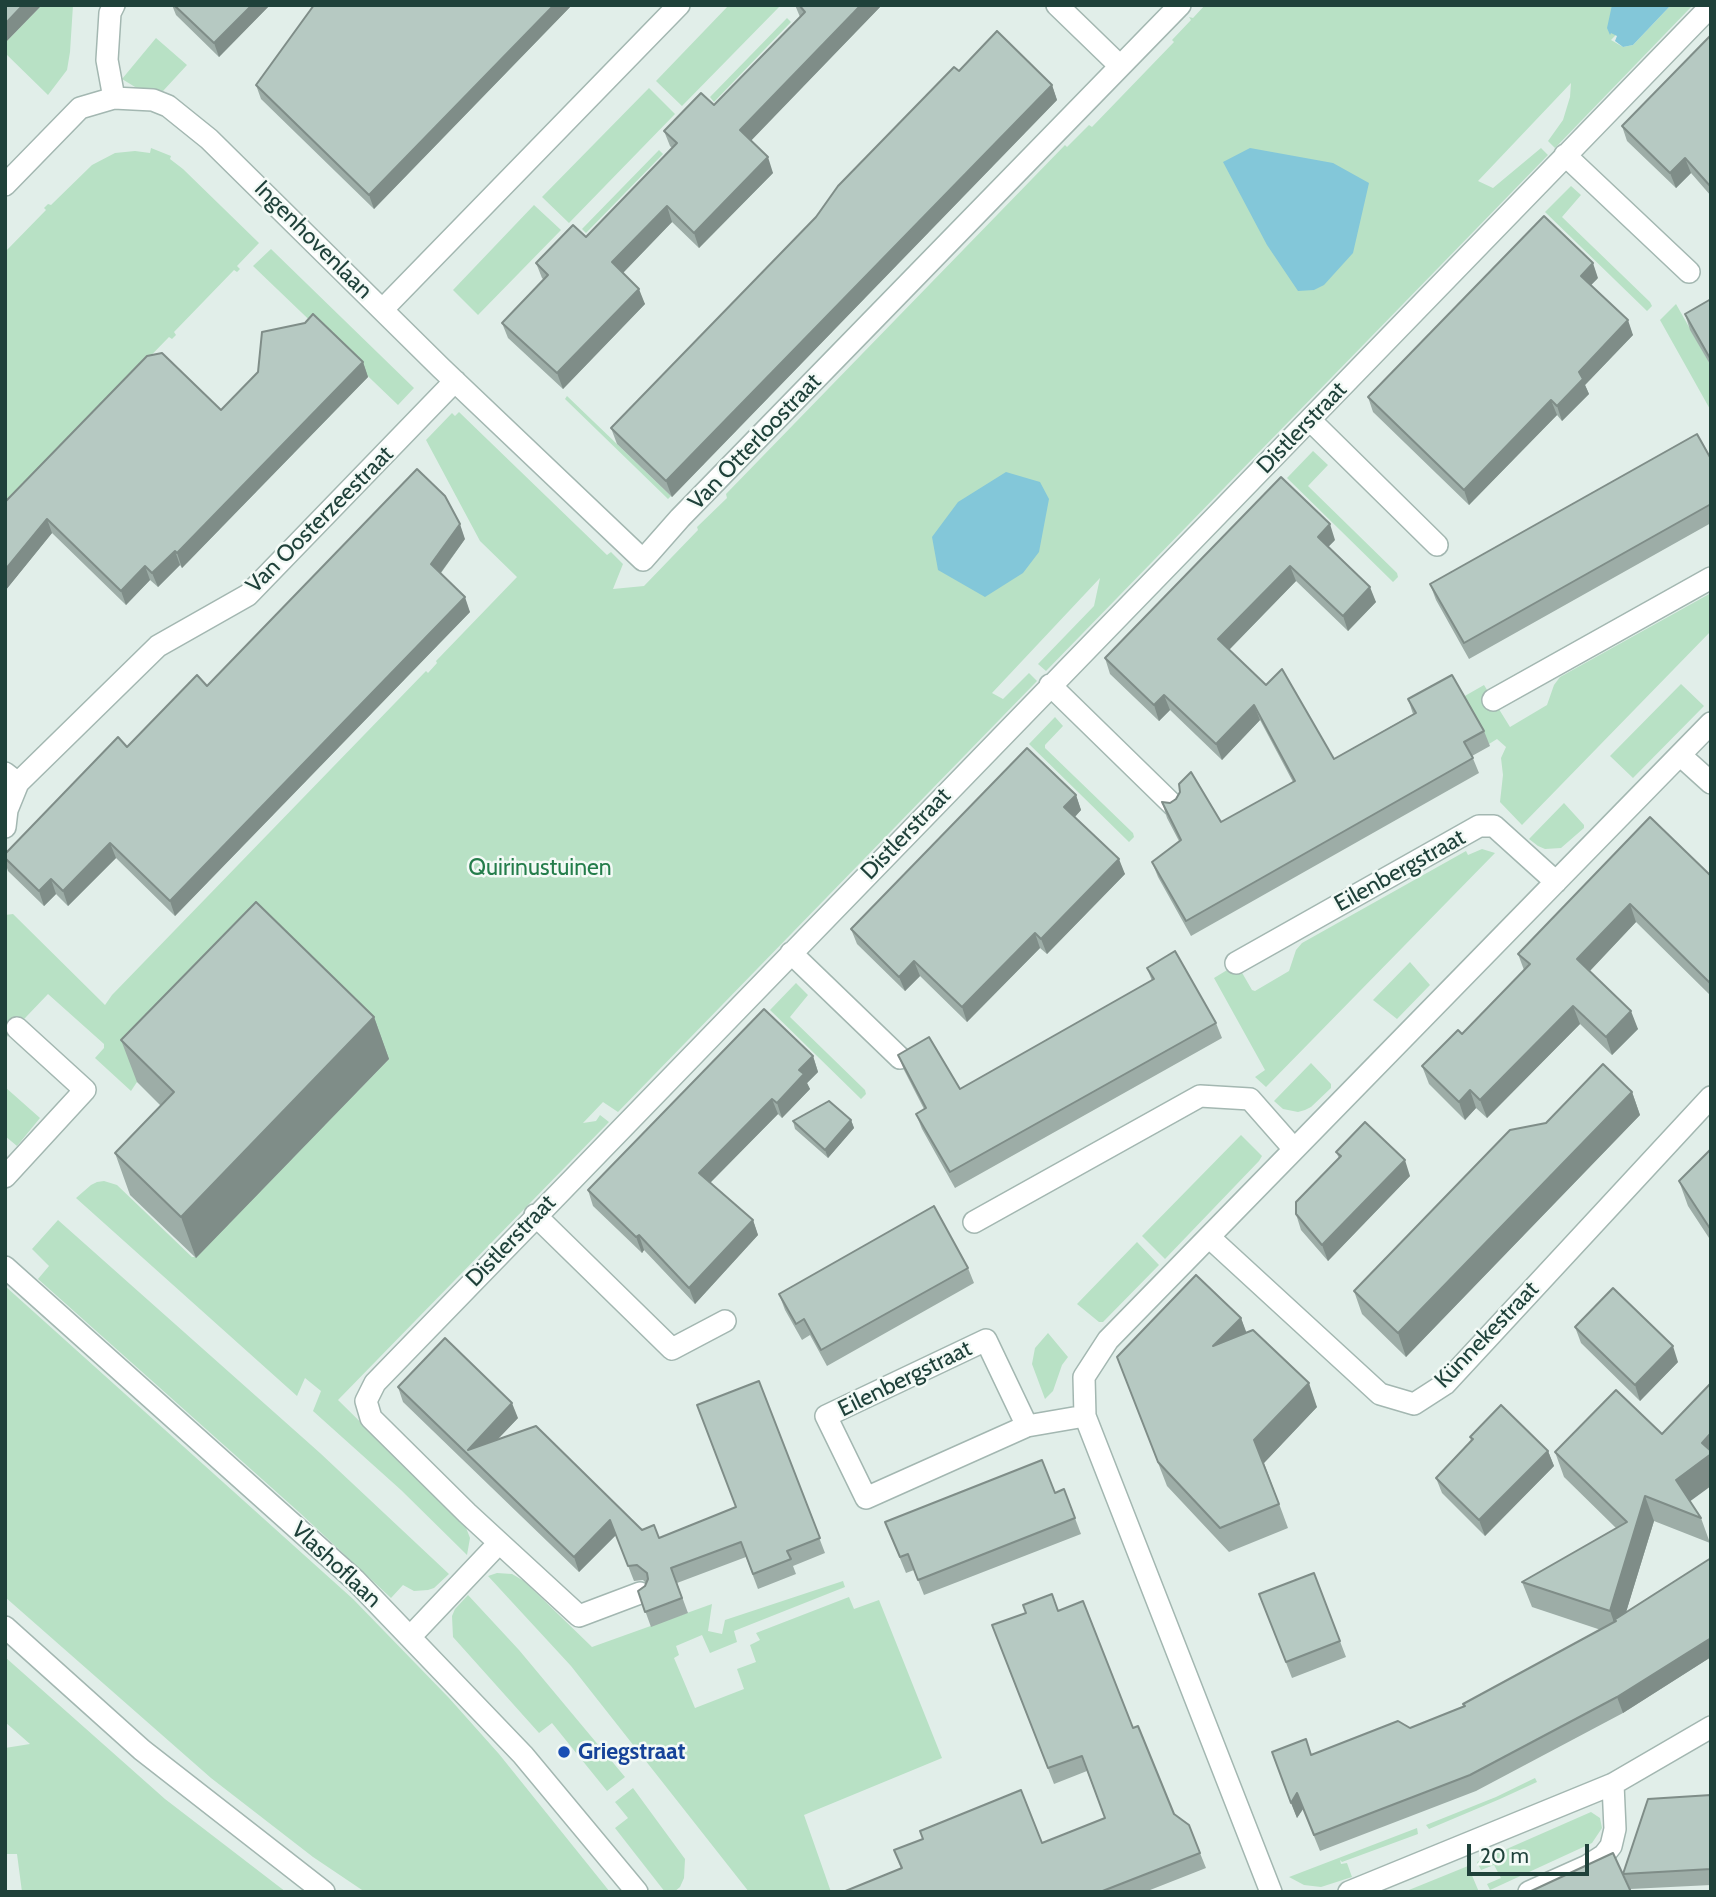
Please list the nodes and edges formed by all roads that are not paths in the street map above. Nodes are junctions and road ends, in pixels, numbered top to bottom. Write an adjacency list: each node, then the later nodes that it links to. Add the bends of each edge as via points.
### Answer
1 (114, 5): 7 (street, via 107,60)
2 (679, 5): 11 (street, Ingenhovenlaan)
3 (1057, 5): 6 (street)
4 (1180, 5): 6 (street, Van Otterloostraat)
5 (1711, 6): 8 (street, Distlerstraat)
6 (1120, 66): 12 (street, Van Otterloostraat, via 643,560)
7 (114, 98): 9 (street, Ingenhovenlaan, via 80,107); 11 (street, Ingenhovenlaan, via 153,100 190,123)
8 (1565, 155): 10 (street); 13 (street, Distlerstraat)
9 (5, 185)
10 (1689, 272)
11 (383, 309): 12 (street, Van Otterloostraat)
12 (455, 381): 20 (street, Van Oosterzeestraat, via 248,595 158,646)
13 (1310, 420): 14 (street); 16 (street, Distlerstraat)
14 (1437, 545)
15 (1711, 578): 17 (street)
16 (1050, 685): 22 (street); 25 (street, Distlerstraat)
17 (1493, 700)
18 (1711, 723): 19 (street)
19 (1680, 755): 21 (street); 24 (street)
20 (12, 778): 23 (street, Van Oosterzeestraat)
21 (1711, 783)
22 (1173, 805)
23 (5, 827)
24 (1556, 882): 26 (street, Eilenbergstraat, via 1494,826 1479,826); 30 (street)
25 (791, 953): 28 (street); 32 (street, Distlerstraat)
26 (1236, 963)
27 (17, 1028): 31 (street, via 85,1090)
28 (900, 1058)
29 (1711, 1097): 34 (street, Künnekestraat, via 1445,1384 1414,1404 1380,1394)
30 (1294, 1149): 33 (street, via 1250,1099 1200,1096); 34 (street)
31 (5, 1177)
32 (535, 1215): 36 (street, via 672,1349); 39 (street, Distlerstraat, via 374,1382 366,1401 371,1418)
33 (974, 1222)
34 (1209, 1237): 37 (street, via 1108,1340 1084,1377)
35 (5, 1267): 42 (street, Vlashoflaan, via 355,1580)
36 (725, 1321)
37 (1085, 1416): 38 (street, Eilenbergstraat); 47 (street)
38 (1027, 1426): 38 (street, Eilenbergstraat, via 866,1498 826,1416 986,1340)
39 (499, 1543): 40 (street, Distlerstraat, via 579,1616); 42 (street)
40 (640, 1593)
41 (5, 1627): 45 (street, via 142,1749)
42 (410, 1637): 46 (street, Vlashoflaan, via 523,1755)
43 (1711, 1727): 44 (street)
44 (1613, 1784): 48 (street); 49 (street, via 1611,1846 1587,1866)
45 (324, 1892)
46 (637, 1892)
47 (1271, 1892)
48 (1349, 1892)
49 (1529, 1892)

